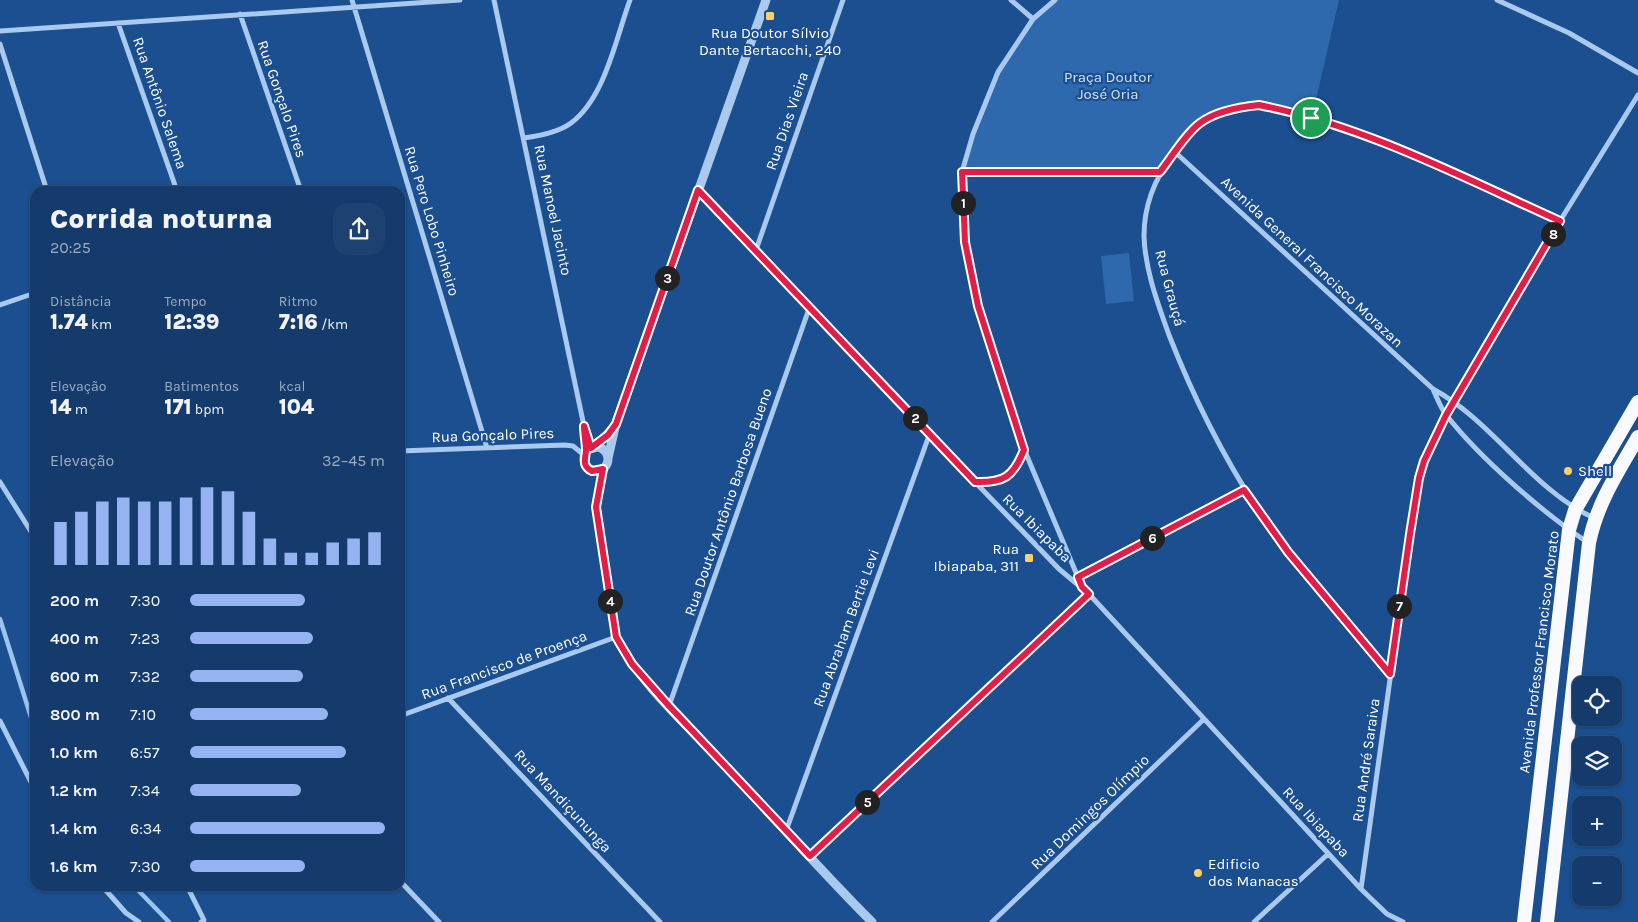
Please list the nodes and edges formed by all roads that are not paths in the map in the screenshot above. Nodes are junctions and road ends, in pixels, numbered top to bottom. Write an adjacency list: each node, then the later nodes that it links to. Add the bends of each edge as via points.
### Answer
1 (352, 0): 11 (street, Rua Pero Lobo Pinheiro)
2 (460, 0): 11 (street)
3 (494, 0): 19 (street, Rua Manoel Jacinto)
4 (630, 0): 19 (street, via 601,83 588,108 570,124)
5 (766, 0): 26 (street)
6 (843, 0): 28 (street, Rua Dias Vieira)
7 (1011, 0): 13 (street)
8 (1055, 0): 13 (street)
9 (1497, 0): 10 (street)
10 (1509, 2): 17 (street)
11 (354, 6): 12 (street); 39 (street, Rua Pero Lobo Pinheiro)
12 (240, 14): 14 (street); 25 (street, Rua Gonçalo Pires)
13 (1033, 19): 21 (street, via 998,72 973,134)
14 (118, 23): 15 (street); 24 (street, Rua Antônio Salema)
15 (0, 31)
16 (0, 44): 23 (street)
17 (1638, 73)
18 (1638, 94): 27 (street, Rua André Saraiva)
19 (524, 138): 42 (street, Rua Manoel Jacinto)
20 (1176, 152): 22 (street, Rua Grauçá); 27 (street, Rua Grauçá, via 1199,124 1214,115 1259,105 1359,132); 32 (street, Avenida General Francisco Morazan)
21 (962, 172): 22 (street); 40 (street, via 965,242 978,306)
22 (1160, 172): 47 (street, Rua Grauçá, via 1146,212 1144,235 1154,291 1181,366)
23 (45, 186)
24 (175, 186)
25 (299, 186)
26 (698, 190): 28 (street, Rua Ibiapaba); 36 (street)
27 (1560, 221): 33 (street, Rua André Saraiva)
28 (756, 250): 31 (street, Rua Ibiapaba)
29 (30, 295): 30 (street)
30 (0, 304)
31 (810, 306): 37 (street, Rua Ibiapaba); 60 (street, Rua Doutor Antônio Barbosa Bueno)
32 (1433, 389): 33 (street, Avenida General Francisco Morazan); 35 (street, Avenida General Francisco Morazan)
33 (1455, 401): 35 (street, Rua André Saraiva); 48 (street, Avenida General Francisco Morazan)
34 (1638, 402): 48 (highway, Avenida Professor Francisco Morato)
35 (1446, 415): 51 (street, Avenida General Francisco Morazan, via 1477,449); 58 (street, Rua André Saraiva, via 1419,478)
36 (616, 424): 42 (street); 43 (street)
37 (930, 433): 46 (street, Rua Ibiapaba); 65 (street, Rua Abraham Bertie Levi)
38 (1638, 437): 49 (highway)
39 (487, 448): 41 (street, Rua Gonçalo Pires); 42 (street, Rua Gonçalo Pires, via 564,445)
40 (1024, 450): 46 (street, via 1017,466 1006,478 993,483); 53 (street)
41 (405, 451)
42 (589, 451): 43 (street, via 601,449); 44 (street, via 584,464 596,472)
43 (608, 458): 44 (street)
44 (603, 469): 57 (street, via 596,507)
45 (0, 482): 50 (street)
46 (975, 482): 54 (street, Rua Ibiapaba)
47 (1244, 490): 53 (street); 58 (street, Rua Grauçá, via 1288,552)
48 (1575, 510): 49 (street, Avenida General Francisco Morazan); 51 (highway, Avenida Professor Francisco Morato)
49 (1594, 518): 52 (highway)
50 (30, 530)
51 (1569, 530): 52 (street, Avenida General Francisco Morazan); 80 (highway, Avenida Professor Francisco Morato)
52 (1590, 543): 81 (highway)
53 (1078, 577): 54 (street); 55 (street)
54 (1072, 581): 55 (street, Rua Ibiapaba)
55 (1082, 587): 56 (street, Rua Ibiapaba)
56 (1089, 594): 62 (street, Rua Ibiapaba); 67 (street)
57 (616, 637): 59 (street, Rua Francisco de Proença); 60 (street, via 632,664)
58 (1390, 674): 69 (street, Rua André Saraiva)
59 (448, 698): 61 (street, Rua Francisco de Proença); 75 (street, Rua Mandiçununga)
60 (669, 706): 65 (street)
61 (405, 714)
62 (1204, 719): 66 (street, Rua Ibiapaba); 77 (street, Rua Domingos Olímpio)
63 (0, 721): 64 (street)
64 (30, 780)
65 (786, 831): 67 (street)
66 (1328, 854): 69 (street, Rua Ibiapaba); 78 (street)
67 (810, 856): 76 (street)
68 (405, 885): 74 (street)
69 (1361, 889): 79 (street, Rua Ibiapaba, via 1387,914)
70 (106, 891): 73 (street)
71 (189, 891): 72 (street)
72 (204, 921)
73 (139, 922)
74 (439, 922)
75 (660, 922)
76 (872, 922)
77 (992, 922)
78 (1254, 922)
79 (1403, 922)
80 (1524, 922)
81 (1547, 922)

